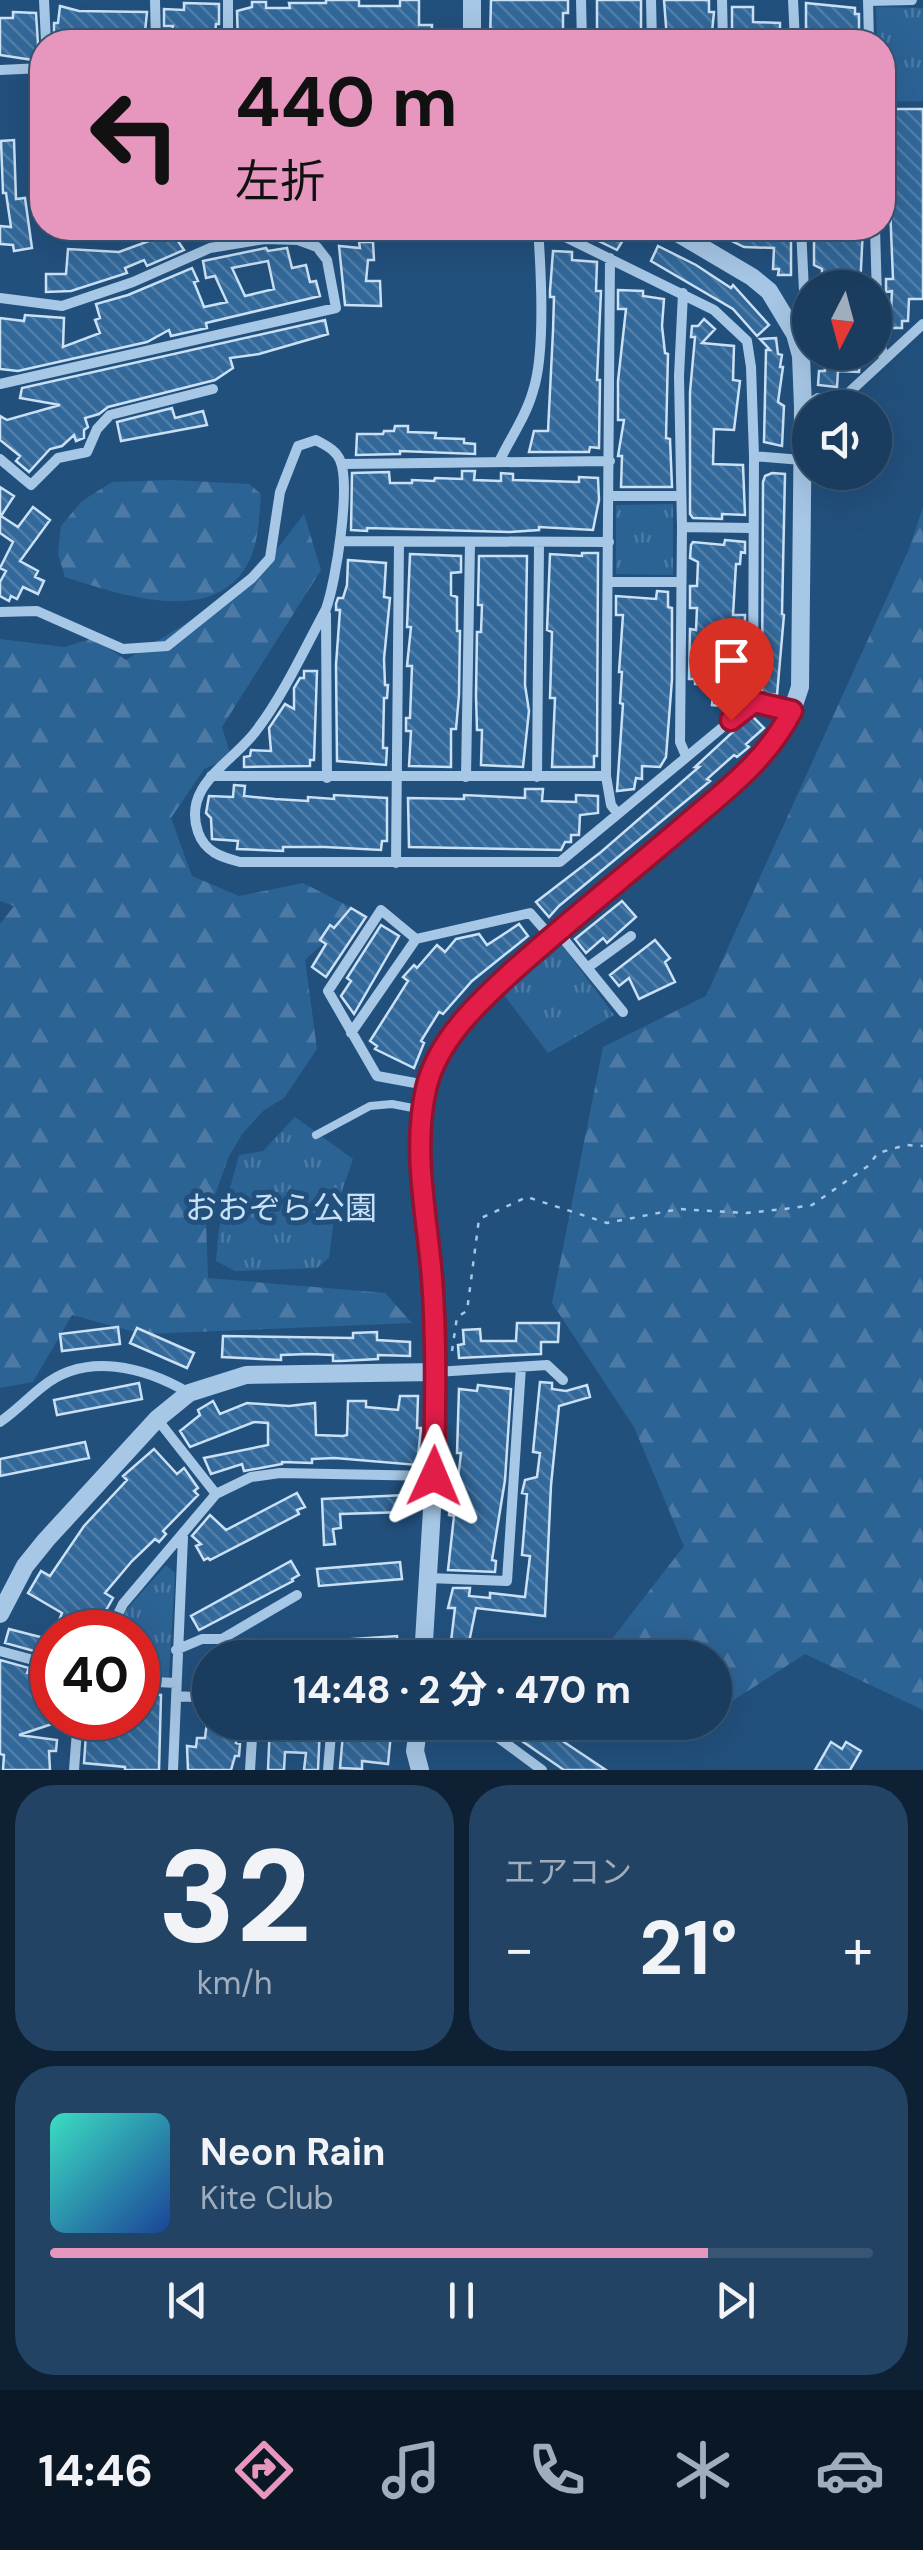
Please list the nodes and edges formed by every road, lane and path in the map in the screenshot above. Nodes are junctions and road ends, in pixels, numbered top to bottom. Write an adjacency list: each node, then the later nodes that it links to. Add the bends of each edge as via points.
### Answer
1 (44, 0): 11 (street)
2 (155, 0): 12 (street)
3 (228, 0): 13 (street)
4 (472, 0): 14 (street)
5 (581, 0): 15 (street)
6 (651, 0): 16 (street)
7 (722, 0): 17 (street)
8 (794, 0): 18 (street)
9 (912, 0): 10 (street)
10 (868, 1): 19 (street)
11 (45, 30)
12 (156, 30)
13 (228, 30)
14 (472, 30)
15 (582, 30)
16 (652, 30)
17 (723, 30)
18 (795, 30)
19 (869, 30)
20 (30, 69): 21 (street)
21 (0, 70)
22 (259, 240): 33 (street, via 210,248 62,306)
23 (298, 240): 38 (street, via 317,246 327,260 336,308)
24 (539, 240): 45 (street, via 534,388)
25 (572, 240): 29 (street)
26 (692, 240): 35 (street, via 769,291)
27 (802, 240): 30 (street)
28 (875, 240): 31 (street)
29 (610, 258): 32 (street); 44 (street)
30 (803, 270)
31 (876, 270)
32 (683, 293): 41 (street, via 747,341); 49 (street)
33 (0, 298)
34 (923, 324): 36 (street)
35 (792, 328)
36 (892, 352)
37 (872, 370): 40 (street)
38 (0, 384)
39 (213, 389): 42 (street, via 110,415 88,452 58,458 31,485)
40 (851, 390)
41 (754, 456): 43 (street); 51 (street)
42 (0, 459)
43 (792, 459)
44 (610, 461): 45 (street); 48 (street)
45 (499, 462): 46 (street)
46 (342, 464): 52 (street); 60 (street, via 316,440 298,446 280,492 270,558 167,646 124,649 37,610)
47 (802, 490): 62 (street, via 802,648)
48 (608, 496): 49 (street); 54 (street)
49 (680, 496): 50 (street)
50 (682, 527): 51 (street); 58 (street)
51 (751, 528): 61 (street)
52 (341, 541): 53 (street); 59 (street)
53 (398, 542): 55 (street); 69 (street)
54 (609, 542): 56 (street); 57 (street)
55 (470, 543): 56 (street); 66 (street)
56 (540, 544): 67 (street)
57 (608, 582): 58 (street); 65 (street)
58 (680, 582): 63 (street, via 680,742)
59 (326, 609): 64 (street, via 256,732); 68 (street)
60 (0, 612)
61 (754, 702): 62 (street); 63 (street)
62 (792, 711): 72 (street, via 748,772)
63 (686, 756): 70 (street)
64 (211, 776): 68 (street); 71 (street, via 198,794 194,818 206,847 218,856 240,862)
65 (606, 776): 67 (street); 70 (street)
66 (466, 777): 67 (street); 69 (street)
67 (537, 777)
68 (327, 778): 69 (street)
69 (396, 778): 71 (street)
70 (618, 814): 71 (street, via 560,862)
71 (396, 862)
72 (554, 934): 74 (street, via 530,913); 75 (street); 78 (street, via 458,1024)
73 (630, 936): 75 (street)
74 (416, 940): 77 (street); 77 (street, via 381,910 328,991)
75 (587, 968): 76 (street)
76 (622, 1012)
77 (351, 1033): 78 (street, via 378,1076)
78 (426, 1085): 79 (street)
79 (423, 1110): 80 (lane, via 370,1106); 83 (street, via 419,1160)
80 (316, 1135)
81 (923, 1146): 83 (path, via 878,1154 812,1205 746,1213 679,1209 607,1222 527,1197 479,1219 467,1311 457,1317)
82 (521, 1367): 83 (street); 84 (street, via 548,1365); 91 (street, via 507,1581)
83 (442, 1371): 85 (street, via 246,1375); 88 (street)
84 (564, 1380)
85 (188, 1393): 86 (street); 87 (street, via 142,1370 80,1370 42,1386)
86 (157, 1418): 89 (street); 94 (street, via 46,1540)
87 (0, 1422)
88 (434, 1476): 89 (street, via 280,1474 251,1477); 91 (street)
89 (216, 1494): 90 (street)
90 (182, 1537): 93 (street); 96 (street)
91 (428, 1578): 95 (street)
92 (296, 1595): 96 (street, via 222,1639)
93 (119, 1610)
94 (0, 1614)
95 (424, 1640)
96 (176, 1650): 100 (street)
97 (0, 1652): 98 (street)
98 (30, 1660)
99 (160, 1683): 100 (street)
100 (176, 1684): 101 (street)
101 (176, 1696): 102 (street); 109 (street)
102 (192, 1697)
103 (76, 1740): 108 (street)
104 (252, 1740): 110 (street)
105 (330, 1740): 111 (street)
106 (417, 1740): 112 (street)
107 (501, 1740): 113 (street)
108 (74, 1770)
109 (173, 1770)
110 (250, 1770)
111 (328, 1770)
112 (420, 1770)
113 (542, 1770)

